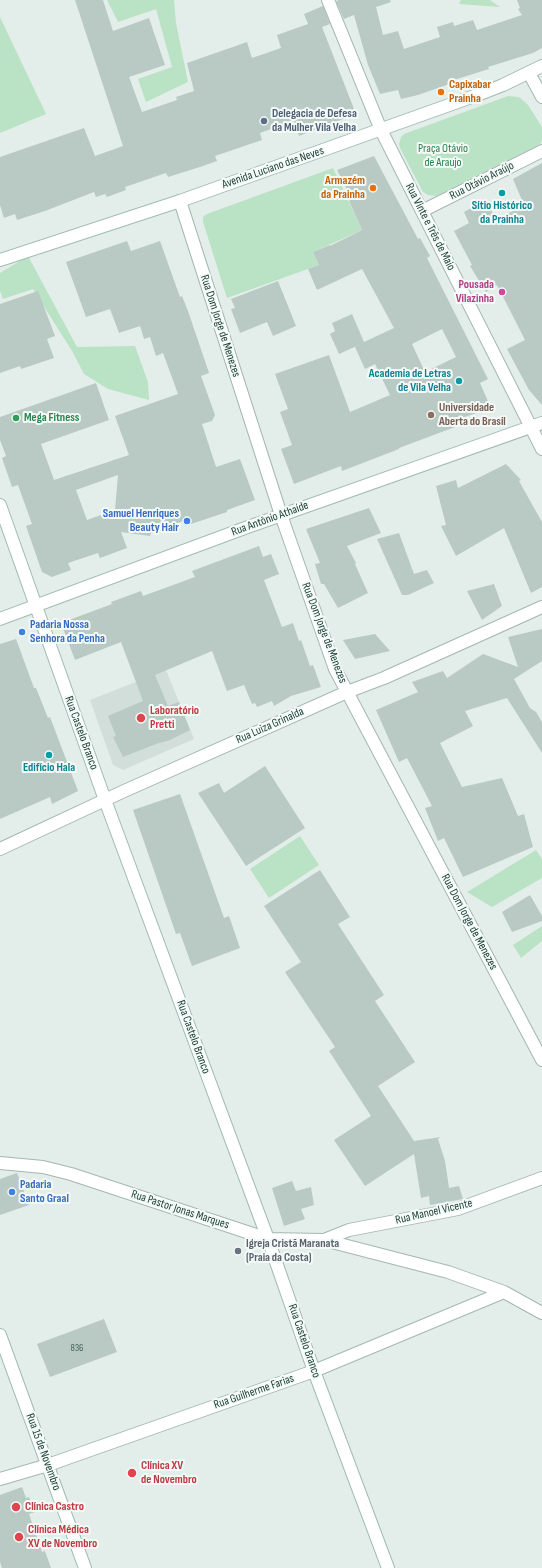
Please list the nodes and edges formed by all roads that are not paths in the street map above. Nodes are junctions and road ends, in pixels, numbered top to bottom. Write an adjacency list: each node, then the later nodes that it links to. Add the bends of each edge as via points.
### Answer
1 (328, 0): 5 (street, Rua Vinte e Três de Maio)
2 (542, 66): 3 (street, Avenida Luciano das Neves)
3 (529, 73): 4 (street); 5 (street, Avenida Luciano das Neves)
4 (542, 97)
5 (381, 130): 7 (street, Avenida Luciano das Neves); 8 (street, Rua Vinte e Três de Maio)
6 (542, 151): 8 (street, Rua Otávio Araújo)
7 (180, 200): 9 (street, Avenida Luciano das Neves); 14 (street, Rua Dom Jorge de Menezes)
8 (422, 211): 11 (street, Rua Vinte e Três de Maio)
9 (0, 260)
10 (542, 423): 11 (street, Rua Antônio Athaíde)
11 (530, 427): 12 (street, Rua Vinte e Três de Maio); 14 (street, Rua Antônio Athaíde)
12 (542, 449)
13 (0, 505): 15 (street, Rua Castelo Branco)
14 (281, 515): 15 (street, Rua Antônio Athaíde); 18 (street, Rua Dom Jorge de Menezes, via 335,670)
15 (35, 607): 17 (street, Rua Antônio Athaíde); 19 (street, Rua Castelo Branco)
16 (542, 607): 18 (street, Rua Luiza Grinalda)
17 (0, 619)
18 (347, 692): 19 (street, Rua Luiza Grinalda); 21 (street, Rua Dom Jorge de Menezes)
19 (105, 800): 20 (street, Rua Luiza Grinalda); 24 (street, Rua Castelo Branco)
20 (0, 849)
21 (542, 1060)
22 (0, 1163): 24 (street, Rua Pastor Jonas Marques, via 43,1167 71,1174)
23 (542, 1178): 25 (street, Rua Manoel Vicente, via 458,1209 349,1230)
24 (268, 1239): 25 (street, Rua Pastor Jonas Marques); 29 (street, Rua Castelo Branco)
25 (324, 1240): 26 (street, Rua Pastor Jonas Marques, via 448,1272)
26 (504, 1292): 27 (street, Rua Pastor Jonas Marques); 29 (street, Rua Guilherme Farias)
27 (542, 1313)
28 (0, 1335): 30 (street, Rua 15 de Novembro)
29 (314, 1371): 30 (street, Rua Guilherme Farias); 33 (street, Rua Castelo Branco)
30 (48, 1465): 31 (street, Rua Guilherme Farias); 32 (street, Rua 15 de Novembro)
31 (0, 1479)
32 (85, 1568)
33 (388, 1568)

